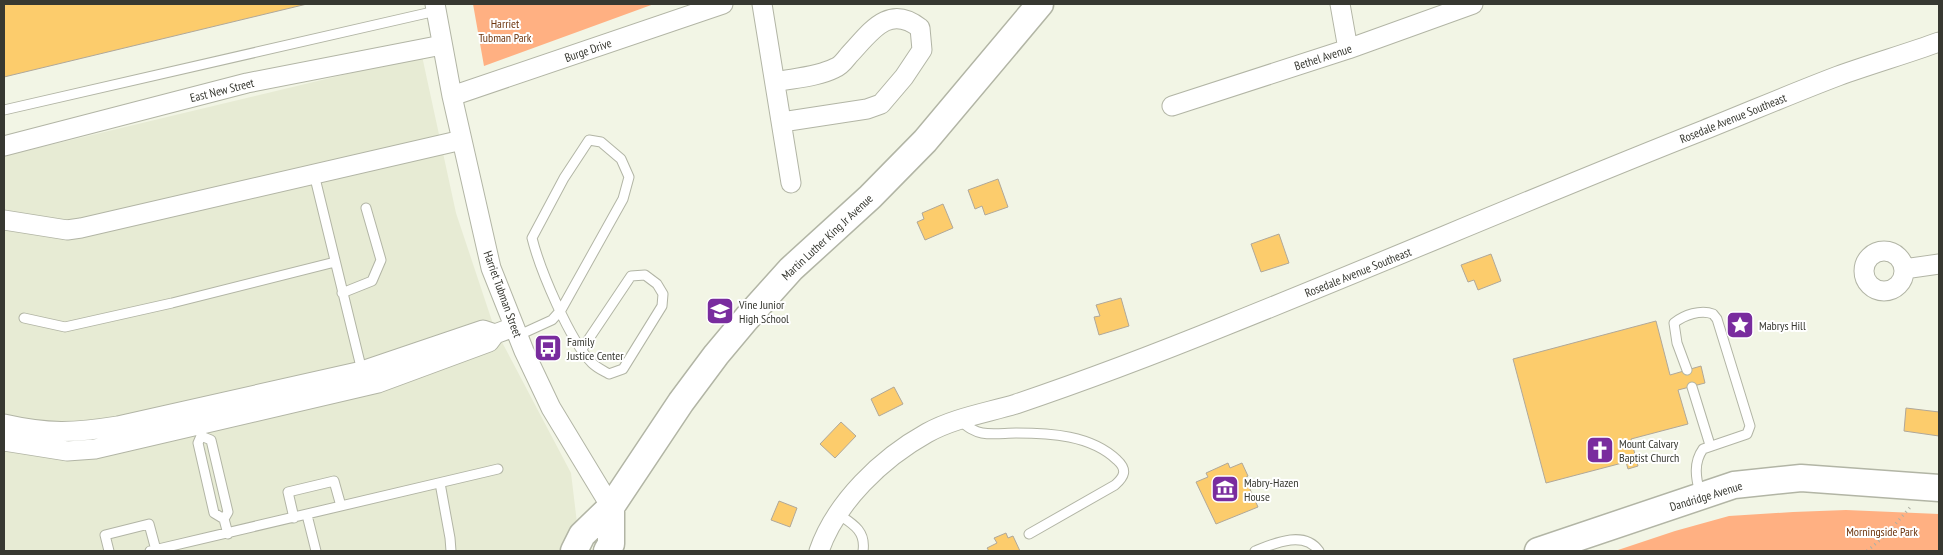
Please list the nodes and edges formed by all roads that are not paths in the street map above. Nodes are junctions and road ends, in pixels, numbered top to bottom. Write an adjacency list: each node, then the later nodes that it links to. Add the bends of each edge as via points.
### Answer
1 (723, 4): 11 (street, Burge Drive)
2 (762, 4): 10 (street)
3 (1040, 4): 43 (main road, Martin Luther King Jr Avenue, via 925,141 870,197 791,269 747,318 681,402)
4 (1340, 4): 9 (street)
5 (1473, 4): 9 (street, Bethel Avenue)
6 (435, 8): 8 (street, Harriet Tubman Street); 13 (lane)
7 (1939, 42): 33 (street, Rosedale Avenue Southeast, via 1838,76 1164,350 1014,404)
8 (442, 45): 11 (street, Harriet Tubman Street); 16 (street, East New Street, via 247,83)
9 (1348, 49): 12 (street, Bethel Avenue)
10 (775, 82): 14 (street); 14 (street, via 824,73 838,67 881,22 906,18 920,28 922,50 881,104)
11 (452, 96): 15 (street, Harriet Tubman Street)
12 (1172, 106)
13 (4, 110)
14 (782, 122): 18 (street)
15 (462, 140): 17 (street); 27 (street, Harriet Tubman Street, via 491,268)
16 (4, 146)
17 (314, 174): 20 (street, via 81,228 67,230); 21 (lane)
18 (792, 183)
19 (366, 208): 24 (lane, via 381,260 372,281)
20 (4, 220)
21 (335, 262): 24 (lane); 26 (lane, via 65,327)
22 (1939, 264): 23 (street)
23 (1904, 269)
24 (342, 293): 31 (lane)
25 (561, 310): 25 (lane, via 623,199 629,177 621,159 601,142 589,140 564,178 532,238 536,256); 27 (lane, via 552,320); 29 (lane)
26 (24, 318)
27 (516, 332): 28 (street); 43 (street, Harriet Tubman Street, via 551,408)
28 (495, 334): 31 (street, via 482,330); 34 (street, via 490,342 378,383)
29 (582, 349): 29 (lane, via 593,364 609,374 623,369 662,306 663,294 658,284 645,275 631,276)
30 (1687, 370): 37 (lane, via 1674,323 1700,312 1713,314 1750,426 1747,434)
31 (362, 371): 34 (street)
32 (1692, 386): 37 (lane)
33 (959, 420): 44 (street, Rosedale Avenue Southeast, via 897,451 870,475); 49 (lane, via 972,431 1057,434 1085,441 1119,461 1124,471 1123,478 1115,485)
34 (199, 423): 35 (street, via 118,426 54,433); 36 (street, via 95,449 67,451); 47 (lane, via 210,440 228,512); 47 (lane, via 198,443 214,513)
35 (4, 424)
36 (4, 441)
37 (1710, 446): 41 (lane, via 1700,453 1695,471)
38 (498, 469): 39 (lane)
39 (440, 483): 42 (lane); 54 (lane)
40 (1934, 487): 41 (main road, Dandridge Avenue, via 1801,478 1734,485)
41 (1700, 496): 61 (main road, Dandridge Avenue)
42 (341, 506): 45 (lane); 46 (lane, via 334,481 288,492)
43 (611, 507): 55 (main road, Martin Luther King Jr Avenue, via 582,535); 56 (main road, via 611,544)
44 (838, 514): 57 (street, Rosedale Avenue Southeast); 58 (lane, via 861,533)
45 (307, 515): 46 (lane); 53 (lane)
46 (294, 518): 48 (lane)
47 (224, 519): 48 (lane)
48 (228, 534): 50 (lane)
49 (1029, 534)
50 (180, 548): 52 (lane)
51 (109, 551): 52 (lane, via 105,535 149,524)
52 (153, 551)
53 (316, 551)
54 (451, 551)
55 (574, 551)
56 (607, 551)
57 (819, 551)
58 (863, 551)
59 (1255, 551): 60 (lane, via 1305,540)
60 (1319, 551)
61 (1538, 551)

